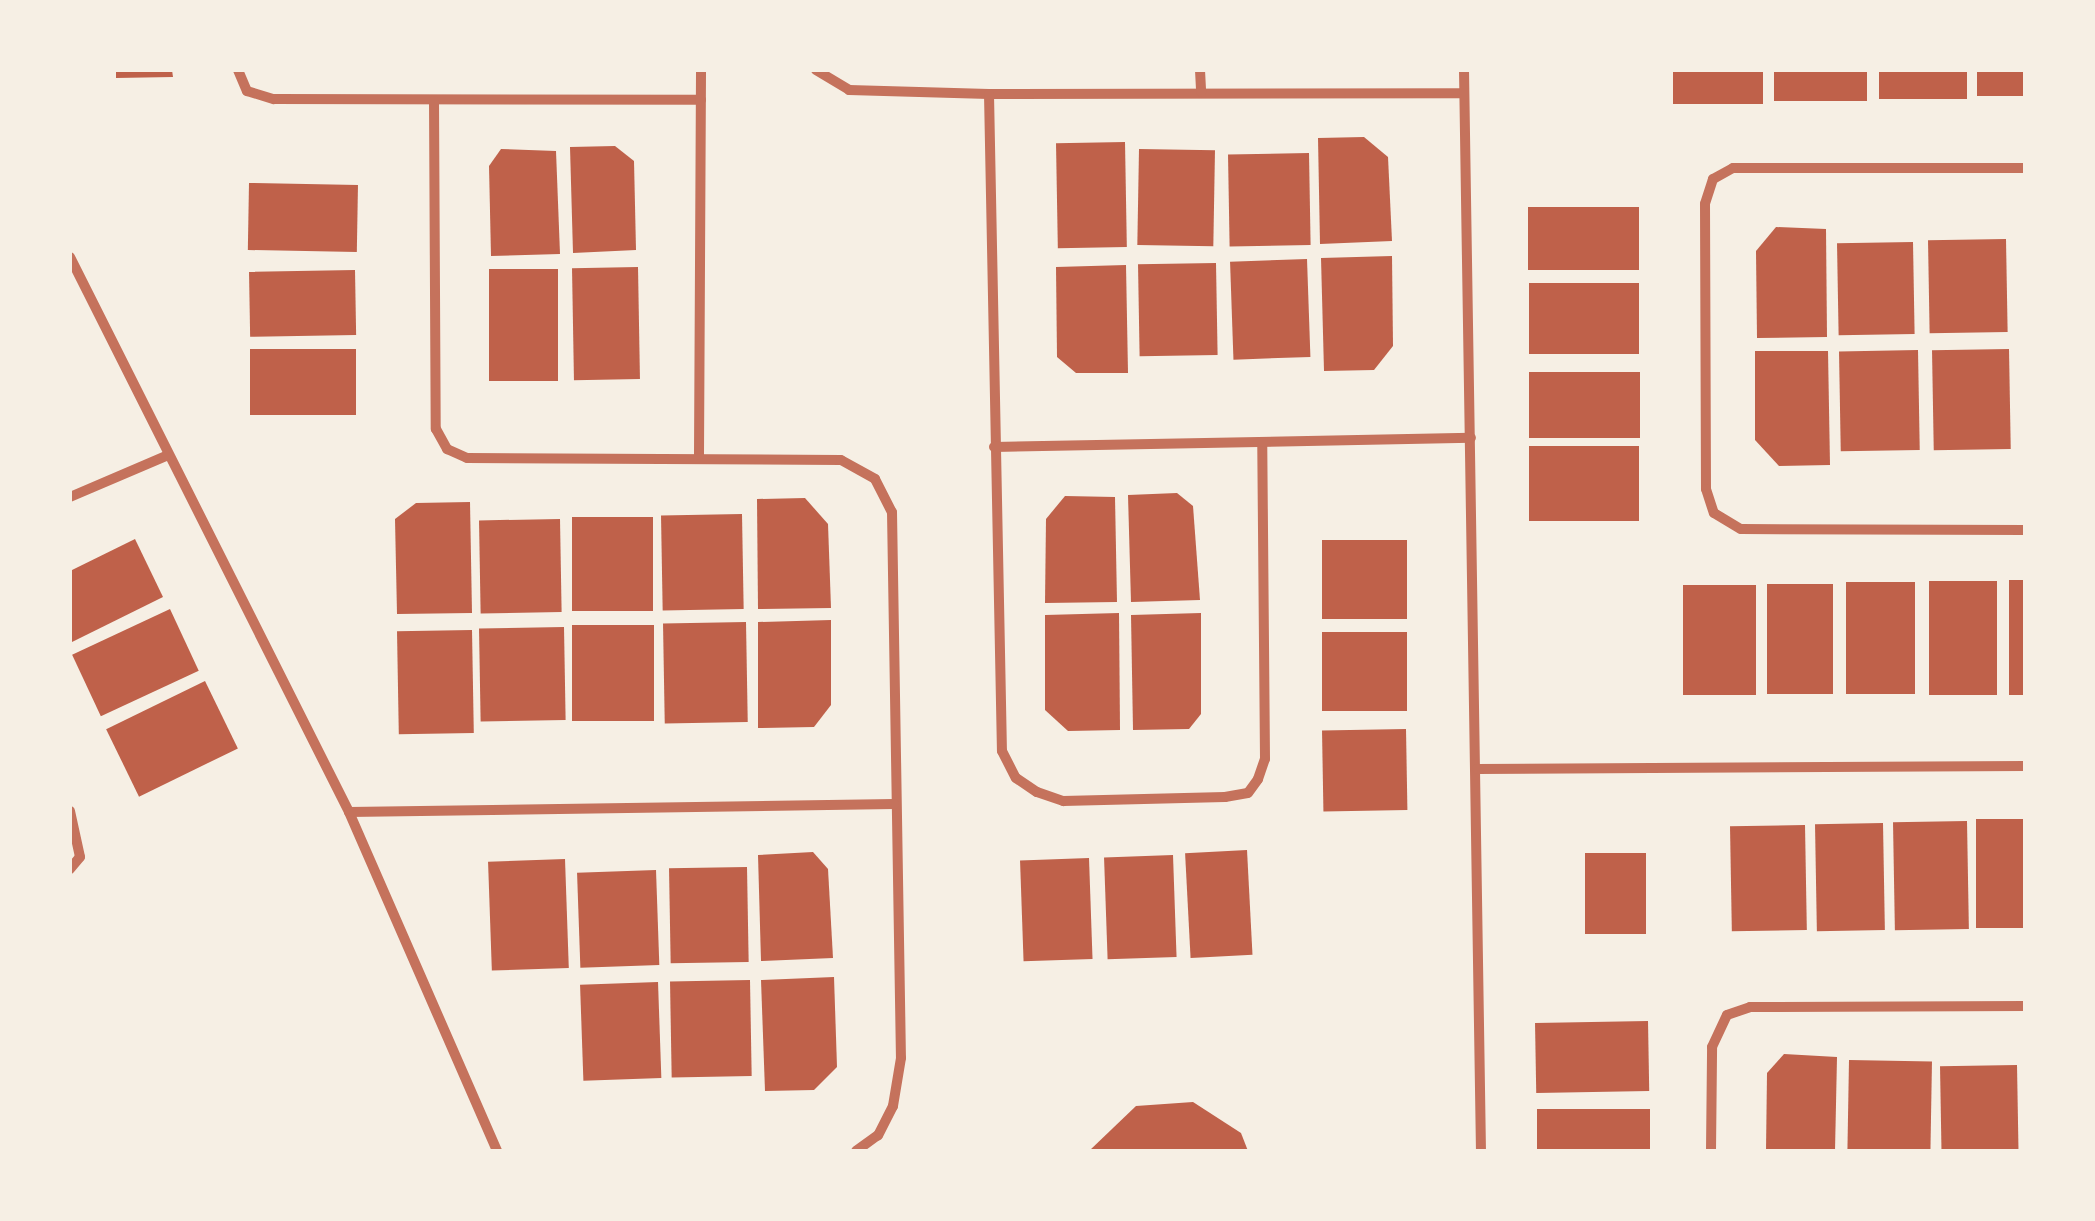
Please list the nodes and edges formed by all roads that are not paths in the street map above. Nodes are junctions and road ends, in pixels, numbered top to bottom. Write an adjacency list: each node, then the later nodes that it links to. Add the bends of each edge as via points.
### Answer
1 (238, 70): 10 (street, via 247,91 274,99)
2 (701, 70): 9 (street)
3 (816, 70): 8 (street, via 849,90)
4 (1200, 70): 6 (street)
5 (1464, 70): 7 (street)
6 (1200, 92): 7 (street); 8 (street)
7 (1464, 93): 13 (street)
8 (988, 94): 15 (street)
9 (701, 100): 10 (street); 16 (street)
10 (434, 101): 16 (street, via 436,429 447,449 467,458)
11 (2025, 168): 19 (street, via 1733,168 1713,179 1705,204 1705,280 1706,488 1714,513 1741,528)
12 (70, 257): 17 (street)
13 (1471, 438): 14 (street); 21 (street)
14 (1262, 444): 15 (street); 15 (street, via 1264,759 1258,779 1248,792 1224,797 1063,800 1016,778 1002,752)
15 (994, 447)
16 (699, 455): 22 (street, via 842,460 875,479 892,512)
17 (166, 456): 18 (street); 24 (street)
18 (70, 497)
19 (2025, 530)
20 (2025, 766): 21 (street)
21 (1477, 769): 29 (street)
22 (894, 804): 24 (street); 28 (street, via 901,1058 893,1106 878,1135)
23 (70, 812): 25 (street, via 80,857)
24 (349, 812): 27 (street)
25 (70, 869)
26 (2025, 1006): 30 (street, via 1750,1007 1727,1015 1712,1046)
27 (497, 1151)
28 (856, 1151)
29 (1480, 1151)
30 (1711, 1151)

